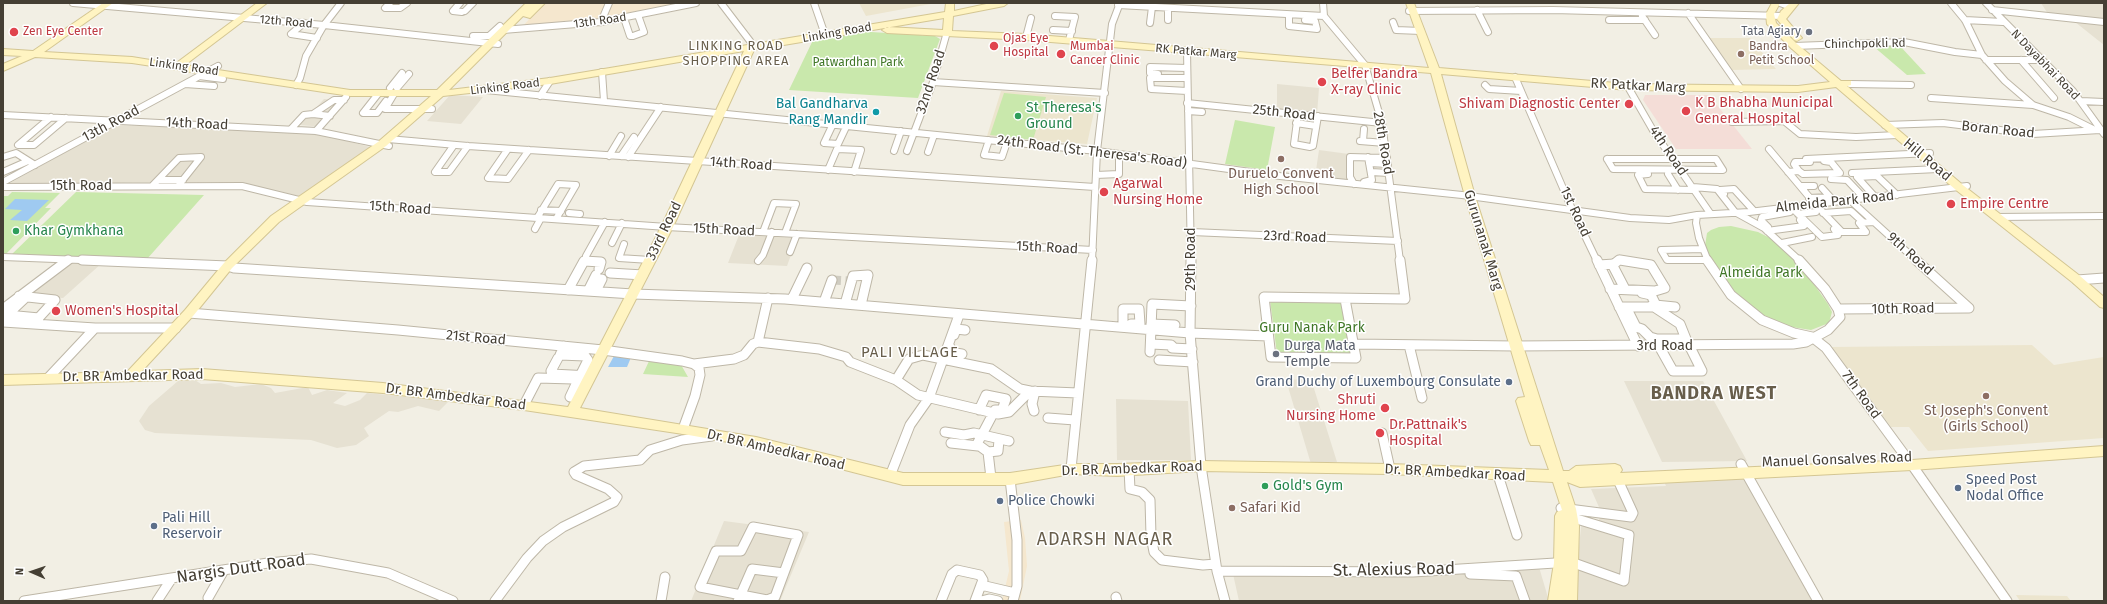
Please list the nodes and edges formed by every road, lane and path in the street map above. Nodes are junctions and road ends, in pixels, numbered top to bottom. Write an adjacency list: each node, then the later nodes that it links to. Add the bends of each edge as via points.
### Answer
1 (73, 3): 23 (street, 12th Road)
2 (263, 3): 44 (main road)
3 (341, 3): 56 (street)
4 (390, 3): 5 (street, via 386,8 400,8)
5 (407, 3)
6 (460, 3): 7 (street, via 453,11 464,12)
7 (473, 3)
8 (531, 3): 57 (main road)
9 (541, 3): 57 (main road)
10 (609, 3): 50 (street)
11 (696, 3): 39 (street, 13th Road)
12 (721, 3): 70 (street)
13 (814, 3): 58 (street)
14 (975, 3): 28 (main road, Linking Road)
15 (1004, 3): 28 (main road, Linking Road)
16 (1238, 3): 33 (street)
17 (1323, 3): 42 (street)
18 (1548, 3): 31 (street)
19 (1776, 3): 38 (main road)
20 (1780, 3): 25 (street)
21 (1951, 3): 49 (street)
22 (1986, 3): 32 (street, N Dayabhai Road)
23 (107, 4): 44 (street, 12th Road); 77 (main road)
24 (1119, 4): 30 (street); 71 (street)
25 (1793, 5): 43 (main road)
26 (1410, 7): 27 (street); 61 (main road, Gurunanak Marg)
27 (1463, 7): 29 (street)
28 (950, 8): 36 (main road, Linking Road); 62 (main road)
29 (1479, 8): 31 (street); 63 (street)
30 (1151, 10): 33 (street, via 1168,14); 54 (street)
31 (1553, 10): 34 (street)
32 (1992, 10): 52 (street, N Dayabhai Road); 53 (street, via 2051,14 2085,22)
33 (1238, 12): 37 (street)
34 (1640, 12): 35 (street); 48 (street)
35 (1688, 13): 38 (street); 101 (street)
36 (930, 14): 58 (main road, Linking Road); 59 (main road, Linking Road); 62 (main road)
37 (1289, 14): 40 (street); 40 (street, via 1289,26 1317,29 1314,21 1304,20)
38 (1770, 14): 43 (street); 73 (main road, Hill Road, via 1772,24)
39 (638, 15): 45 (street, 13th Road); 45 (street, via 644,32 633,36 630,36)
40 (1302, 15): 42 (street)
41 (1055, 16): 66 (street, via 1075,17)
42 (1324, 16): 82 (street, 28th Road)
43 (1783, 16): 74 (main road, Hill Road, via 1781,19 1791,33)
44 (244, 18): 55 (street, 12th Road); 79 (main road)
45 (624, 18): 50 (street, 13th Road)
46 (1031, 18): 65 (street)
47 (1609, 20): 48 (street)
48 (1645, 20): 64 (street)
49 (1964, 20): 52 (street); 78 (street)
50 (601, 22): 57 (street, 13th Road)
51 (1393, 22): 61 (street, via 1396,30)
52 (2003, 22): 81 (street, N Dayabhai Road)
53 (2104, 22)
54 (1150, 23)
55 (302, 25): 56 (street, 12th Road); 67 (street, via 316,29); 67 (street, via 291,34)
56 (324, 25): 68 (street); 69 (street, 12th Road)
57 (503, 28): 69 (main road)
58 (823, 29): 70 (main road, Linking Road)
59 (860, 29): 62 (main road, RK Patkar Marg); 70 (main road, Linking Road)
60 (1053, 30): 66 (street)
61 (1418, 31): 85 (main road, Gurunanak Marg)
62 (944, 32): 65 (main road, RK Patkar Marg); 93 (street, 32nd Road)
63 (1488, 32)
64 (1655, 35)
65 (1026, 36): 66 (main road, RK Patkar Marg)
66 (1070, 36): 71 (main road, RK Patkar Marg)
67 (308, 37): 68 (street)
68 (317, 38): 92 (street, via 306,56)
69 (492, 39): 102 (main road)
70 (751, 44): 86 (main road, Linking Road); 91 (main road, Linking Road); 124 (main road, 33rd Road)
71 (1109, 44): 75 (main road, RK Patkar Marg); 108 (street)
72 (3, 46): 77 (main road, Linking Road)
73 (1794, 46): 74 (street, Chinchpokli Rd); 95 (main road, Hill Road)
74 (1805, 46): 78 (street, Chinchpokli Rd, via 1904,42); 95 (main road, Hill Road)
75 (1187, 51): 82 (main road, RK Patkar Marg); 89 (street, 29th Road)
76 (3, 52): 77 (main road, Linking Road)
77 (36, 52): 79 (main road, Linking Road, via 140,53); 83 (main road, Linking Road); 84 (main road)
78 (1984, 58): 80 (street, Chinchpokli Rd); 118 (street, via 2005,81)
79 (186, 60): 83 (main road); 87 (main road, Linking Road)
80 (2021, 60): 81 (street, Chinchpokli Rd); 112 (street)
81 (2042, 60): 115 (street, N Dayabhai Road)
82 (1365, 65): 85 (main road, RK Patkar Marg); 136 (street, 28th Road)
83 (178, 66): 87 (main road, Linking Road)
84 (3, 68)
85 (1431, 70): 90 (main road, RK Patkar Marg); 202 (main road, Gurunanak Marg)
86 (602, 72): 91 (main road, Linking Road); 114 (street)
87 (212, 74): 92 (main road, Linking Road); 94 (street, 13th Road); 96 (street)
88 (406, 74): 104 (street)
89 (1187, 74): 89 (street, via 1151,74 1150,68); 105 (street, 29th Road); 105 (street, via 1150,78 1151,89)
90 (1515, 77): 100 (main road, RK Patkar Marg); 106 (street, 1st Road)
91 (551, 78): 102 (main road, Linking Road); 103 (main road, Linking Road); 110 (street)
92 (298, 81): 104 (main road, Linking Road); 109 (main road, Linking Road)
93 (933, 82): 108 (street); 149 (street, 32nd Road)
94 (184, 84): 96 (street); 133 (street, 13th Road)
95 (1845, 84): 98 (street); 101 (main road, RK Patkar Marg, via 1798,89); 138 (main road, Hill Road)
96 (197, 85): 99 (street)
97 (1485, 85): 106 (street, via 1489,89)
98 (1911, 85)
99 (214, 86)
100 (1628, 87): 101 (main road, RK Patkar Marg); 175 (street, 4th Road, via 1654,132)
101 (1741, 89)
102 (447, 90): 103 (main road, Linking Road); 104 (main road, Linking Road); 121 (main road)
103 (486, 90): 110 (street)
104 (393, 91): 107 (main road, Linking Road); 107 (street, via 377,113 363,113); 120 (street, via 385,108)
105 (1187, 91): 117 (street, 29th Road)
106 (1521, 91): 209 (street, 1st Road)
107 (378, 94): 109 (main road, Linking Road)
108 (1105, 94): 162 (street)
109 (344, 96): 126 (street); 129 (street)
110 (540, 96): 114 (street)
111 (1931, 98): 118 (street)
112 (2054, 98)
113 (404, 102): 120 (street)
114 (604, 102): 119 (street)
115 (2081, 102): 116 (street); 148 (street, N Dayabhai Road)
116 (2104, 102)
117 (1187, 103): 122 (street, 25th Road); 123 (street, 29th Road)
118 (2033, 105): 148 (street)
119 (661, 107): 124 (street); 167 (street)
120 (400, 109): 121 (street)
121 (428, 109): 154 (main road)
122 (1223, 109): 123 (street, via 1204,107 1202,113); 127 (street, 25th Road)
123 (1188, 111): 171 (street, 29th Road)
124 (721, 112): 140 (street); 170 (main road, 33rd Road)
125 (3, 114): 131 (street, 14th Road)
126 (313, 114): 129 (street); 144 (street, via 306,114)
127 (1298, 114): 128 (street, 25th Road); 135 (street)
128 (1307, 115): 130 (street, 25th Road); 137 (street)
129 (330, 116): 145 (street)
130 (1318, 116): 136 (street, 25th Road, via 1325,119); 142 (street)
131 (51, 117): 132 (street, 14th Road); 139 (street)
132 (66, 118): 133 (street, 14th Road); 141 (street)
133 (118, 120): 144 (street, 14th Road); 172 (street, 13th Road)
134 (1732, 122): 150 (street, via 1784,121 1800,134 1856,137)
135 (1296, 123): 137 (street); 142 (street, via 1294,144 1310,147 1313,146)
136 (1382, 123): 155 (street, 28th Road)
137 (1306, 124): 142 (street)
138 (1890, 124): 148 (street, Boran Road, via 1943,123 2035,134); 150 (main road, Hill Road); 163 (main road, Hill Road)
139 (41, 125): 141 (street); 141 (street, via 18,145 34,145)
140 (832, 125): 143 (street, 24th Road (St. Theresa's Road)); 143 (street, via 824,143 838,144)
141 (56, 126)
142 (1316, 126)
143 (846, 127): 147 (street, 24th Road (St. Theresa's Road))
144 (292, 128): 145 (street, 14th Road)
145 (318, 129): 154 (street, 14th Road)
146 (1364, 129): 155 (street, via 1362,141)
147 (901, 131): 149 (street, 24th Road (St. Theresa's Road)); 160 (street)
148 (2102, 132)
149 (915, 134): 153 (street, 24th Road (St. Theresa's Road)); 158 (street, 32nd Road)
150 (1897, 135): 163 (main road, Hill Road)
151 (621, 136): 165 (street)
152 (634, 136): 167 (street)
153 (933, 136): 161 (street); 162 (street, 24th Road (St. Theresa's Road))
154 (388, 143): 159 (street, 14th Road); 205 (main road)
155 (1385, 143): 174 (street, 28th Road)
156 (1769, 149): 181 (street)
157 (529, 150): 159 (street, 14th Road); 159 (street, via 508,179 488,178); 165 (street, 14th Road)
158 (908, 150)
159 (514, 151)
160 (894, 151)
161 (928, 152)
162 (1098, 154): 164 (street, 24th Road (St. Theresa's Road)); 185 (street)
163 (1925, 154): 168 (street); 179 (main road, Hill Road); 196 (main road, Hill Road)
164 (1119, 155): 171 (street, 24th Road (St. Theresa's Road)); 185 (street, via 1119,174)
165 (609, 156): 167 (street, 14th Road)
166 (3, 157): 169 (street, via 16,153)
167 (624, 157): 170 (street, 14th Road)
168 (1806, 159)
169 (28, 161): 172 (street); 180 (street)
170 (698, 161): 176 (street, 14th Road); 224 (main road, 33rd Road)
171 (1189, 164): 189 (street, 24th Road (St. Theresa's Road)); 230 (street, 29th Road)
172 (35, 165): 184 (street, 13th Road)
173 (1370, 165): 174 (street); 174 (street); 189 (street, via 1370,182); 189 (street, via 1350,157 1350,177)
174 (1388, 166): 195 (street, 28th Road)
175 (1680, 166): 175 (street, via 1723,170 1716,159); 177 (street); 177 (street); 198 (street, 4th Road)
176 (829, 167): 178 (street, 14th Road); 178 (street, via 836,149 861,150)
177 (1664, 167): 177 (street, via 1613,169 1607,159); 199 (street); 199 (street, via 1638,175 1645,188)
178 (855, 169): 194 (street)
179 (1938, 169): 183 (street); 196 (main road, Hill Road)
180 (5, 171): 184 (street)
181 (1788, 172): 182 (street); 208 (street)
182 (1799, 172): 182 (street, via 1803,174 1840,172 1831,162 1794,162)
183 (1852, 174)
184 (16, 175): 190 (street, 13th Road)
185 (1097, 175): 194 (street)
186 (158, 180): 187 (street); 187 (street, via 178,158 200,157); 191 (street)
187 (183, 180): 192 (street)
188 (1824, 180): 203 (street, via 1847,180)
189 (1353, 182): 195 (street, 24th Road (St. Theresa's Road))
190 (3, 183): 191 (street, 15th Road)
191 (152, 186): 192 (street, 15th Road)
192 (178, 186): 205 (street, 15th Road, via 242,186)
193 (1814, 186): 208 (street, via 1801,186)
194 (1095, 187): 240 (street)
195 (1391, 187): 202 (street, 24th Road (St. Theresa's Road)); 234 (street, 28th Road)
196 (1964, 187): 200 (street, Almeida Park Road); 218 (main road, Hill Road)
197 (1822, 188): 204 (street)
198 (1693, 189): 199 (street); 210 (street, via 1717,189); 214 (street, 4th Road)
199 (1678, 190)
200 (1895, 193): 201 (street, Almeida Park Road); 201 (street, via 1878,176 1857,177)
201 (1874, 195): 203 (street, Almeida Park Road)
202 (1466, 196): 209 (street); 295 (main road, Gurunanak Marg)
203 (1865, 199): 206 (street, Almeida Park Road)
204 (1832, 200): 206 (street, Almeida Park Road); 208 (street, Almeida Park Road)
205 (304, 201): 215 (street, 15th Road); 252 (main road)
206 (1851, 201): 222 (street, 9th Road)
207 (1748, 204): 210 (street); 210 (street, via 1734,189 1720,190); 213 (street)
208 (1814, 205): 211 (street); 211 (street, via 1838,235 1822,237); 221 (street, via 1851,211); 221 (street, via 1843,233 1866,232 1859,223)
209 (1572, 209): 216 (street, via 1630,218 1669,220); 250 (street, 1st Road)
210 (1737, 210): 213 (street, Almeida Park Road); 214 (street, Almeida Park Road); 227 (street)
211 (1792, 210): 213 (street, Almeida Park Road); 227 (street, via 1761,217 1761,221); 227 (street, via 1804,226)
212 (561, 211): 215 (street); 215 (street, via 576,185 558,184); 219 (street)
213 (1754, 211)
214 (1710, 213): 216 (street, Almeida Park Road)
215 (540, 215): 219 (street, 15th Road); 226 (street)
216 (1697, 215): 239 (street, via 1696,223)
217 (2104, 216): 218 (street)
218 (2001, 217): 257 (main road, Hill Road)
219 (556, 219): 220 (street, 15th Road, via 568,215)
220 (605, 222): 223 (street, 15th Road); 242 (street)
221 (1864, 222): 222 (street)
222 (1874, 222): 276 (street, 9th Road)
223 (622, 223): 224 (street, 15th Road); 236 (street)
224 (667, 226): 228 (street, 15th Road); 245 (main road, 33rd Road)
225 (1798, 228): 227 (street)
226 (535, 229)
227 (1771, 231): 235 (street)
228 (763, 232): 229 (street, 15th Road); 231 (street, via 774,204 796,204)
229 (772, 232): 231 (street, 15th Road); 248 (street)
230 (1192, 232): 234 (street, 23rd Road); 273 (street, 29th Road)
231 (785, 233): 232 (street, 15th Road)
232 (797, 234): 240 (street, 15th Road); 241 (street)
233 (1812, 237): 235 (street)
234 (1398, 241): 267 (street, 28th Road, via 1405,299)
235 (1784, 242): 277 (street, via 1822,285)
236 (612, 243)
237 (624, 244): 245 (street, via 619,258)
238 (1693, 249): 239 (street); 246 (street); 246 (street, via 1661,250 1666,260)
239 (1703, 249): 247 (street)
240 (1093, 250): 282 (street)
241 (790, 252)
242 (586, 256)
243 (3, 257): 244 (street)
244 (68, 260): 252 (street); 263 (street)
245 (650, 260): 254 (main road, 33rd Road)
246 (1699, 260): 247 (street)
247 (1708, 260): 289 (street, via 1731,295 1762,320)
248 (758, 261)
249 (1612, 264): 250 (street); 265 (street); 265 (street, via 1619,260 1651,265 1665,288)
250 (1599, 265): 265 (street, 1st Road)
251 (806, 268): 266 (street)
252 (229, 269): 259 (street); 278 (main road)
253 (610, 274): 254 (street)
254 (642, 275): 261 (main road, 33rd Road)
255 (2104, 278): 257 (street)
256 (832, 280): 268 (street)
257 (2081, 280): 262 (main road, Hill Road); 271 (main road, Hill Road)
258 (849, 281): 269 (street)
259 (569, 288): 260 (street); 260 (street, via 584,261 601,262 599,274)
260 (588, 290): 261 (street)
261 (633, 294): 264 (street); 299 (main road, 33rd Road)
262 (2104, 296)
263 (23, 297): 275 (street); 280 (street, via 7,315); 280 (street, via 55,300)
264 (768, 298): 266 (street); 290 (street)
265 (1619, 298): 272 (street); 272 (street, via 1648,294); 291 (street, via 1654,307 1680,324); 291 (street, via 1636,327 1650,337); 296 (street, 1st Road)
266 (792, 299): 268 (street)
267 (1345, 299): 288 (street, via 1264,297); 292 (street)
268 (825, 301): 269 (street)
269 (845, 302): 270 (street); 270 (street, via 853,276 868,275)
270 (861, 303): 279 (street, via 938,317 941,308 952,309)
271 (2104, 304)
272 (1655, 305): 274 (street)
273 (1191, 306): 284 (street, via 1152,304); 287 (street, 29th Road)
274 (1675, 307)
275 (3, 308)
276 (1969, 308): 277 (street, 10th Road)
277 (1838, 309): 289 (street, 3rd Road, via 1840,317 1836,322 1828,330)
278 (189, 313): 286 (main road); 294 (street, 21st Road)
279 (958, 315): 282 (street); 300 (street, via 962,329 955,330 949,352); 302 (street)
280 (36, 321): 281 (street); 285 (street)
281 (3, 322)
282 (1084, 324): 284 (street); 312 (street)
283 (1175, 325): 284 (street)
284 (1151, 327): 287 (street); 298 (street, via 1151,348 1171,345 1173,348)
285 (95, 328): 286 (street); 307 (street)
286 (176, 328): 306 (main road)
287 (1190, 333): 288 (street); 298 (street, 29th Road)
288 (1268, 336): 292 (street, via 1270,357 1356,358)
289 (1812, 338): 291 (street, 3rd Road, via 1806,342 1793,344); 337 (street, 7th Road, via 1829,352)
290 (758, 342): 305 (street, 21st Road, via 744,355 734,359); 310 (street, via 819,349 846,357 850,362)
291 (1688, 342): 297 (street, 3rd Road); 297 (street, via 1702,371 1673,371)
292 (1354, 344): 293 (street, 3rd Road)
293 (1409, 345): 295 (street, 3rd Road); 316 (street)
294 (564, 346): 299 (street, 21st Road); 308 (street, via 560,355 585,356 588,361)
295 (1511, 346): 296 (street, 3rd Road); 346 (main road, Gurunanak Marg)
296 (1638, 346): 297 (street, 3rd Road)
297 (1659, 346)
298 (1192, 349): 304 (street, 29th Road)
299 (604, 350): 305 (street, 21st Road); 308 (main road, 33rd Road)
300 (962, 354)
301 (558, 358): 308 (street, via 551,373)
302 (944, 358): 310 (street, via 923,355 913,357 909,359); 311 (street, via 991,369 1020,389); 315 (street)
303 (1159, 360): 304 (street)
304 (1193, 362): 338 (street, 29th Road)
305 (694, 364): 324 (street, via 699,368 699,383)
306 (131, 375): 307 (main road, Dr. BR Ambedkar Road); 317 (main road, Dr. BR Ambedkar Road, via 202,374 297,381 383,388)
307 (50, 377): 309 (main road, Dr. BR Ambedkar Road)
308 (581, 379): 314 (street); 317 (street, via 538,378); 320 (main road, 33rd Road)
309 (3, 380)
310 (896, 380): 315 (street, via 906,388)
311 (1032, 391): 312 (street); 319 (street); 321 (street, via 1009,412)
312 (1077, 395): 313 (street); 323 (street)
313 (1045, 396)
314 (570, 397)
315 (929, 398): 318 (street); 344 (street, via 910,425)
316 (1422, 398)
317 (524, 405): 320 (main road, Dr. BR Ambedkar Road)
318 (980, 408): 321 (street); 321 (street, via 987,395 1006,399 1002,410)
319 (1034, 411)
320 (572, 412): 324 (main road, Dr. BR Ambedkar Road)
321 (994, 412): 327 (street)
322 (1048, 418): 323 (street)
323 (1075, 420): 340 (street)
324 (683, 429): 328 (main road, Dr. BR Ambedkar Road)
325 (945, 432): 327 (street, via 964,436 972,432)
326 (1382, 433): 341 (street)
327 (981, 434): 329 (street); 333 (street)
328 (719, 436): 344 (main road, Dr. BR Ambedkar Road, via 776,447); 365 (street, via 682,440 665,445 650,450 640,460 584,466 578,469 574,472 576,475 608,489 617,497 614,502 563,527 543,542 527,558)
329 (999, 440): 330 (street); 336 (street, via 998,451)
330 (1009, 441)
331 (951, 443): 333 (street)
332 (2104, 444): 334 (main road, Manuel Gonsalves Road)
333 (978, 446): 336 (street)
334 (2075, 449): 335 (main road, Manuel Gonsalves Road); 337 (main road, Manuel Gonsalves Road)
335 (2104, 451)
336 (988, 452): 347 (street)
337 (1909, 461): 339 (main road, Manuel Gonsalves Road); 376 (street, 7th Road)
338 (1201, 466): 341 (main road, Dr. BR Ambedkar Road); 342 (main road, Dr. BR Ambedkar Road); 352 (street, 29th Road)
339 (1744, 468): 345 (main road, Manuel Gonsalves Road); 375 (street)
340 (1071, 469): 342 (main road, Dr. BR Ambedkar Road); 348 (main road, Dr. BR Ambedkar Road)
341 (1390, 469): 343 (main road, Dr. BR Ambedkar Road)
342 (1129, 470): 352 (street, St. Alexius Road, via 1130,489 1142,492 1150,500 1154,552 1162,560)
343 (1498, 474): 346 (main road, Dr. BR Ambedkar Road); 350 (street)
344 (890, 476): 347 (main road, Dr. BR Ambedkar Road, via 903,479)
345 (1618, 476): 346 (main road, Manuel Gonsalves Road, via 1580,481); 349 (street, via 1634,513 1631,517)
346 (1560, 477): 349 (main road, Gurunanak Marg)
347 (992, 478): 348 (main road, Dr. BR Ambedkar Road)
348 (1010, 479): 359 (street, via 1017,540 1017,586)
349 (1566, 513): 351 (main road, Gurunanak Marg); 351 (street, via 1629,536 1624,581)
350 (1517, 535)
351 (1566, 563): 354 (street, St. Alexius Road); 373 (main road); 374 (main road)
352 (1217, 567): 354 (street, St. Alexius Road); 371 (street, 29th Road)
353 (224, 570): 357 (street, Nargis Dutt Road); 360 (street); 364 (street, Nargis Dutt Road, via 311,559 388,574)
354 (1472, 572): 372 (street, via 1516,576)
355 (784, 573): 361 (street, via 773,599); 361 (street, via 753,569); 361 (street, via 798,534 752,527 741,551 716,551 700,586)
356 (665, 577): 366 (street)
357 (172, 578): 362 (street, Nargis Dutt Road); 363 (street)
358 (981, 585): 359 (street); 367 (street, via 983,580 980,575 955,571); 368 (street)
359 (1014, 597)
360 (208, 598)
361 (739, 598)
362 (24, 601)
363 (157, 601)
364 (453, 601)
365 (495, 601)
366 (661, 601)
367 (941, 601)
368 (975, 601)
369 (981, 601): 370 (street)
370 (998, 601)
371 (1225, 601)
372 (1525, 601)
373 (1556, 601)
374 (1569, 601)
375 (1818, 601)
376 (2007, 601)

